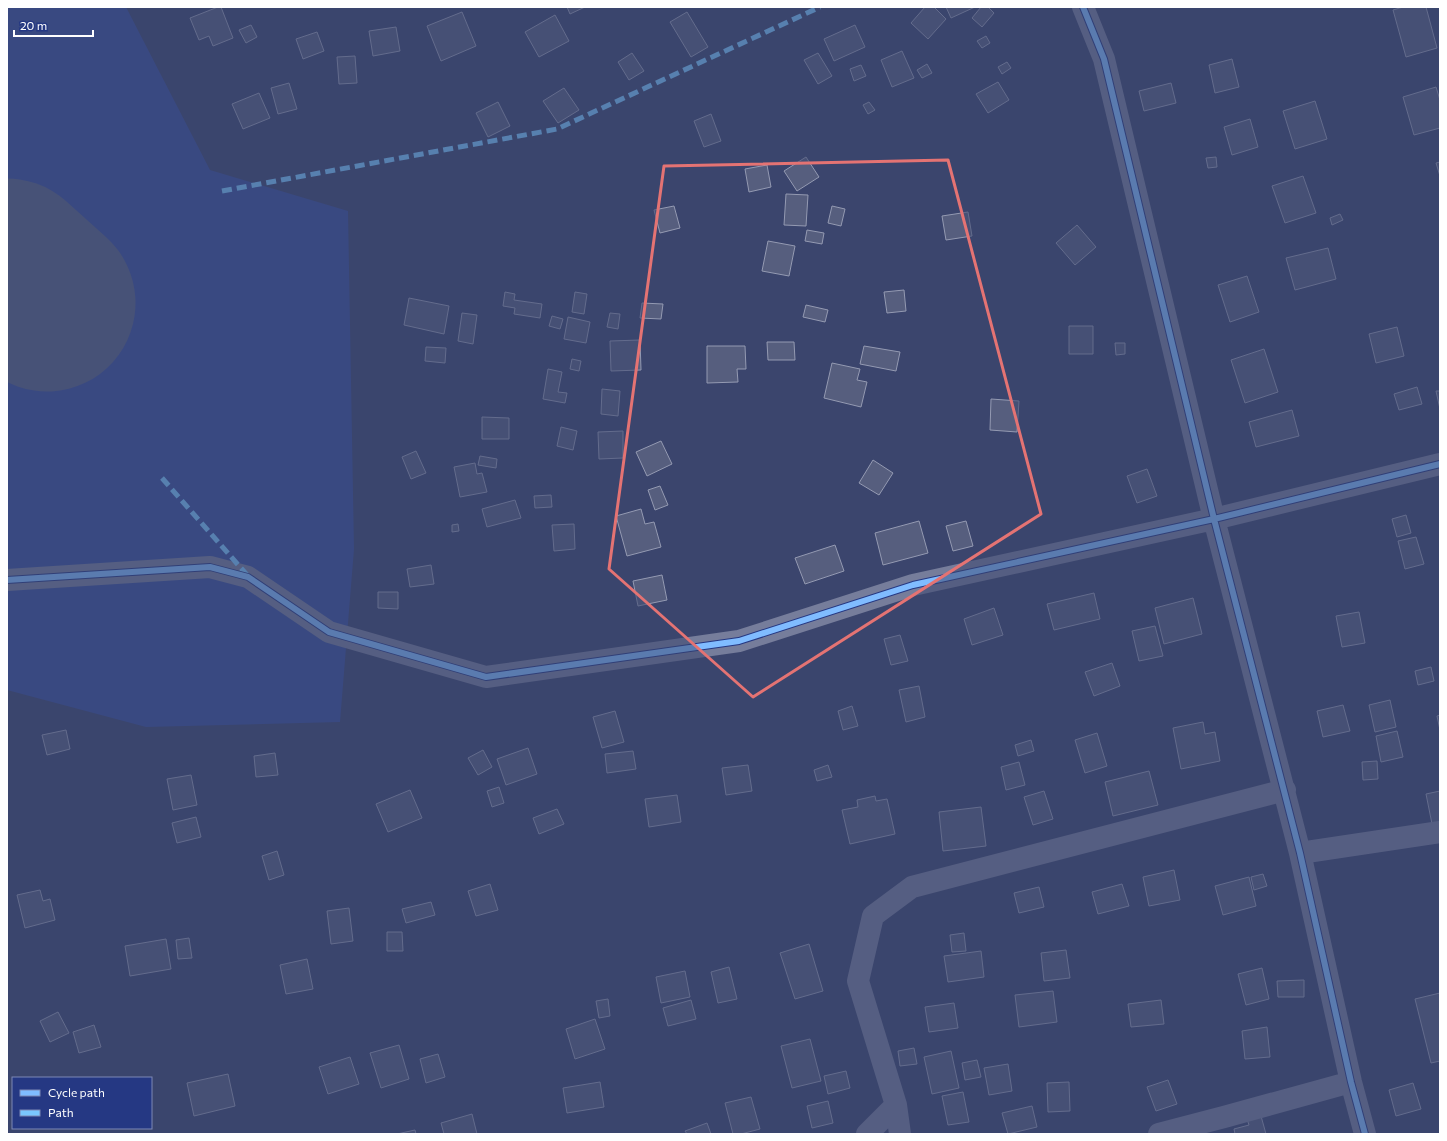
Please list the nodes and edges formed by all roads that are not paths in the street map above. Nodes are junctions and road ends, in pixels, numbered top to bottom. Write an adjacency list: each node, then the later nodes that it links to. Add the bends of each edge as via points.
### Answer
1 (1083, 7): 3 (street, via 1104,59)
2 (1440, 464): 3 (street)
3 (1214, 519): 4 (street, via 913,585 739,641 486,677 329,632 248,577 210,567); 5 (street)
4 (7, 580)
5 (1284, 790): 7 (street); 9 (street, via 912,887 873,916 858,981)
6 (1440, 832): 7 (street)
7 (1300, 853): 8 (street)
8 (1351, 1082): 12 (street); 13 (street)
9 (896, 1105): 10 (street); 11 (street)
10 (867, 1134)
11 (900, 1134)
12 (1159, 1134)
13 (1365, 1134)

